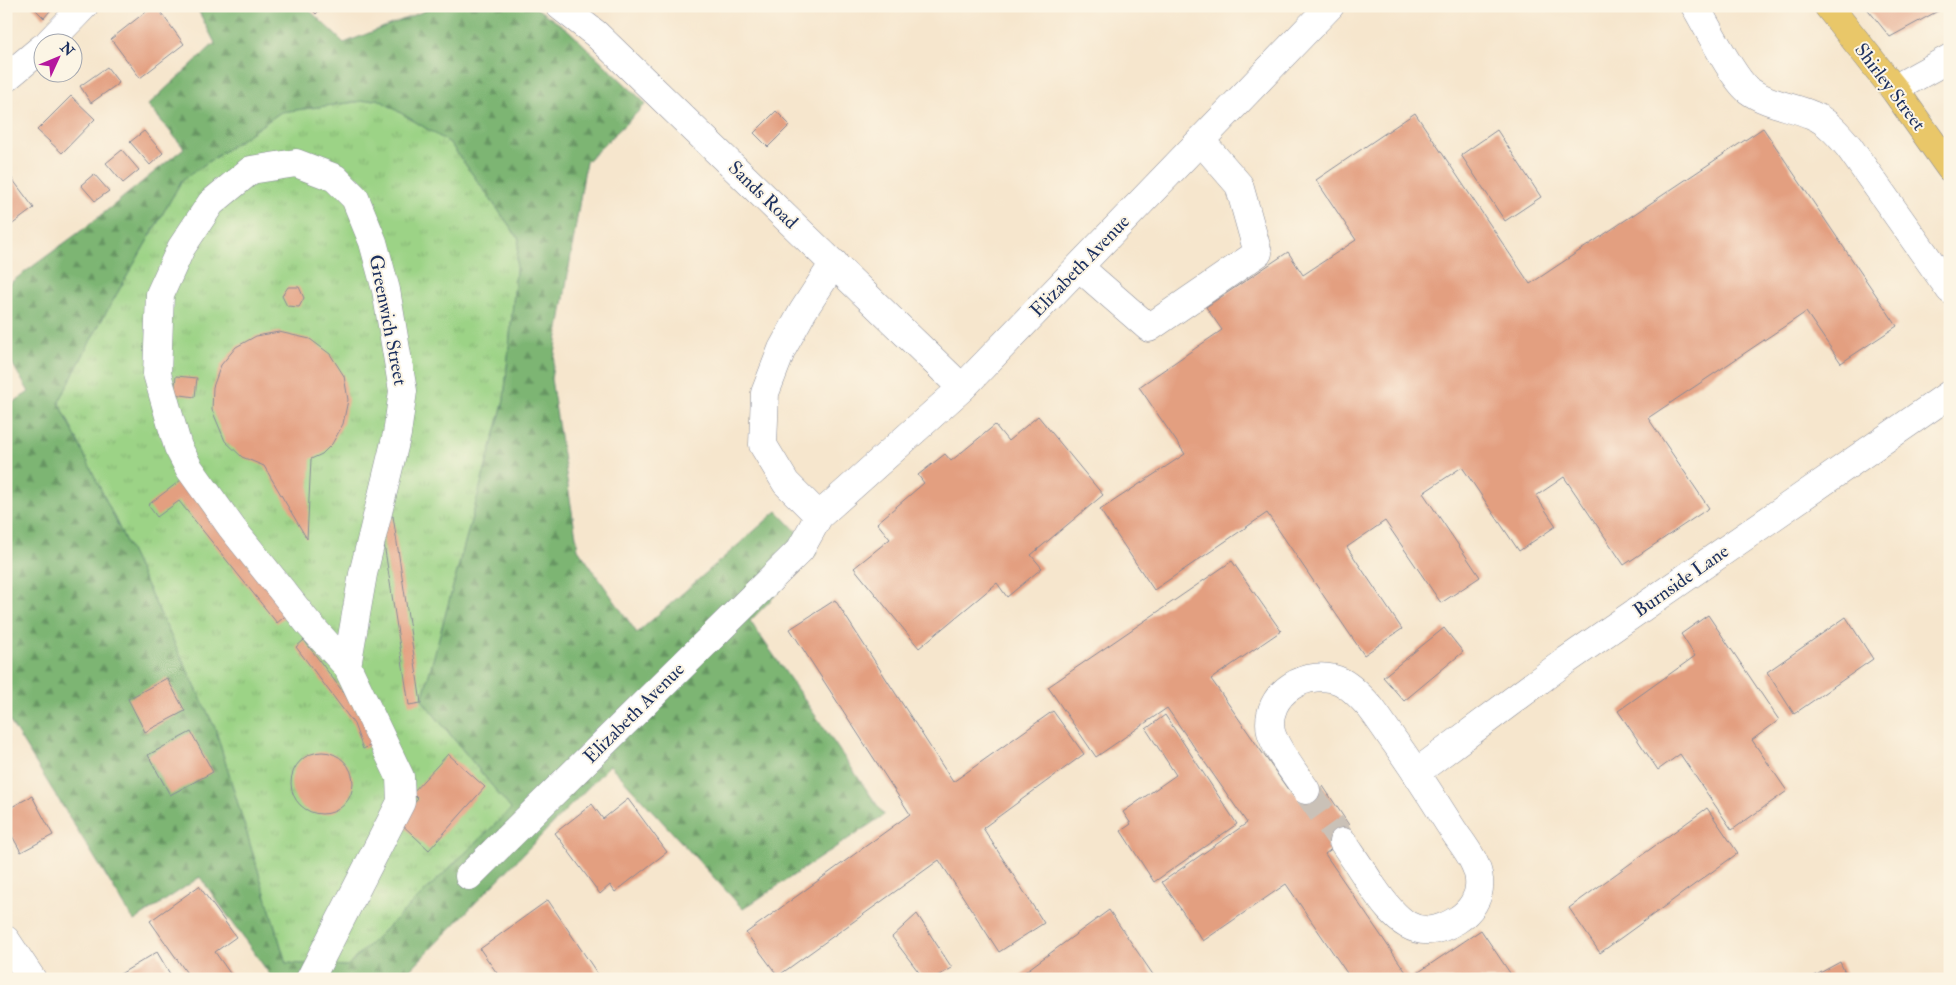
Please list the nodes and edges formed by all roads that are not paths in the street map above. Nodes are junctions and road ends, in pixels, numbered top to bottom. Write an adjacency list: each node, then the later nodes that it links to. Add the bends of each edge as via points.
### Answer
1 (84, 6): 6 (street)
2 (560, 6): 13 (street, Sands Road, via 596,34)
3 (1330, 6): 11 (street, Elizabeth Avenue)
4 (1695, 6): 15 (street, via 1747,89 1772,102 1814,115 1850,147)
5 (1828, 6): 10 (highway, Shirley Street)
6 (59, 32)
7 (32, 56): 9 (street)
8 (1950, 58): 10 (street)
9 (6, 78)
10 (1894, 88): 12 (highway, Shirley Street)
11 (1201, 141): 14 (street, Elizabeth Avenue); 14 (street, via 1239,185 1258,253 1149,328)
12 (1950, 168)
13 (834, 263): 16 (street, Sands Road); 18 (street, via 782,349 764,393 763,445 786,483)
14 (1079, 267): 16 (street, Elizabeth Avenue)
15 (1950, 290)
16 (962, 388): 18 (street, Elizabeth Avenue)
17 (1950, 394): 20 (street, Burnside Lane, via 1567,660)
18 (819, 516): 23 (street, Elizabeth Avenue, via 800,550)
19 (347, 666): 19 (street, Greenwich Street, via 302,616 189,468 178,447 157,374 160,294 181,248 211,202 251,170 296,163 335,178 355,198 373,242 386,290 403,391 397,434 363,574); 26 (street, Greenwich Street, via 400,777 401,802)
20 (1416, 772): 21 (street, via 1370,708 1349,687 1340,681 1310,678 1295,682 1284,691 1271,718 1275,742); 22 (street, via 1473,863 1479,880 1477,898 1466,914 1450,925 1431,931 1416,930 1400,921 1385,905)
21 (1306, 790)
22 (1343, 842)
23 (469, 876)
24 (6, 940): 25 (street)
25 (32, 979)
26 (310, 979)

